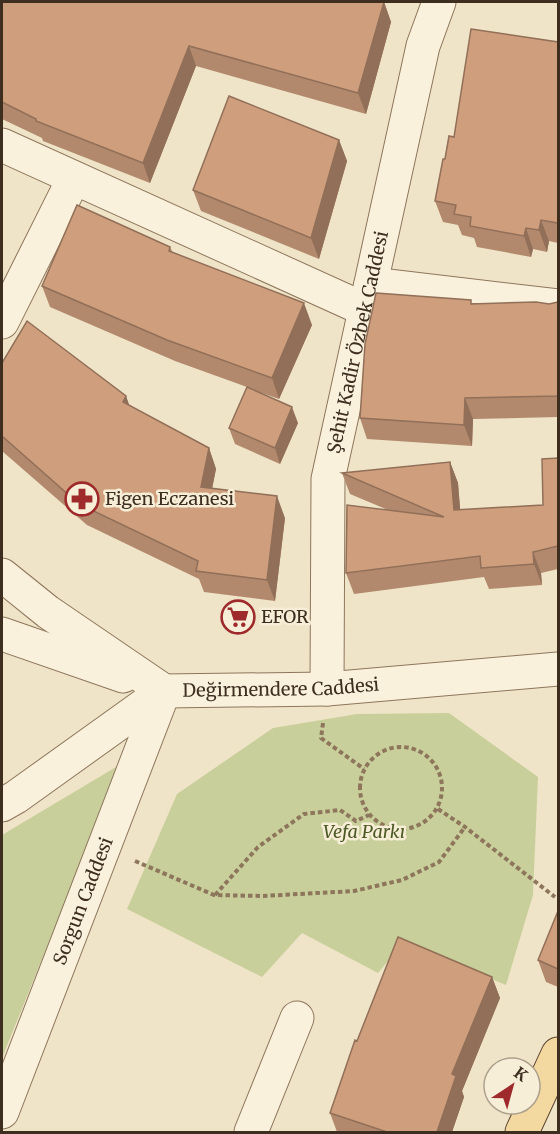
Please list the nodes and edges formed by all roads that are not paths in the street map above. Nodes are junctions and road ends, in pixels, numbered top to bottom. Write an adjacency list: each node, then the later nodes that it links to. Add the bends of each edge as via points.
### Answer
1 (439, 2): 4 (street, Şehit Kadir Özbek Caddesi, via 423,46)
2 (2, 145): 3 (street)
3 (74, 178): 4 (street); 6 (street)
4 (368, 297): 5 (street); 10 (street, Şehit Kadir Özbek Caddesi, via 328,479)
5 (558, 306)
6 (2, 322)
7 (2, 575): 11 (street, via 48,612)
8 (2, 634): 11 (street)
9 (558, 669): 10 (street, Değirmendere Caddesi)
10 (327, 689): 11 (street, Değirmendere Caddesi)
11 (164, 691): 12 (street, Değirmendere Caddesi); 15 (street, Sorgun Caddesi)
12 (2, 805)
13 (297, 1018): 16 (street)
14 (558, 1053): 17 (main road)
15 (2, 1112)
16 (252, 1132)
17 (522, 1132)

